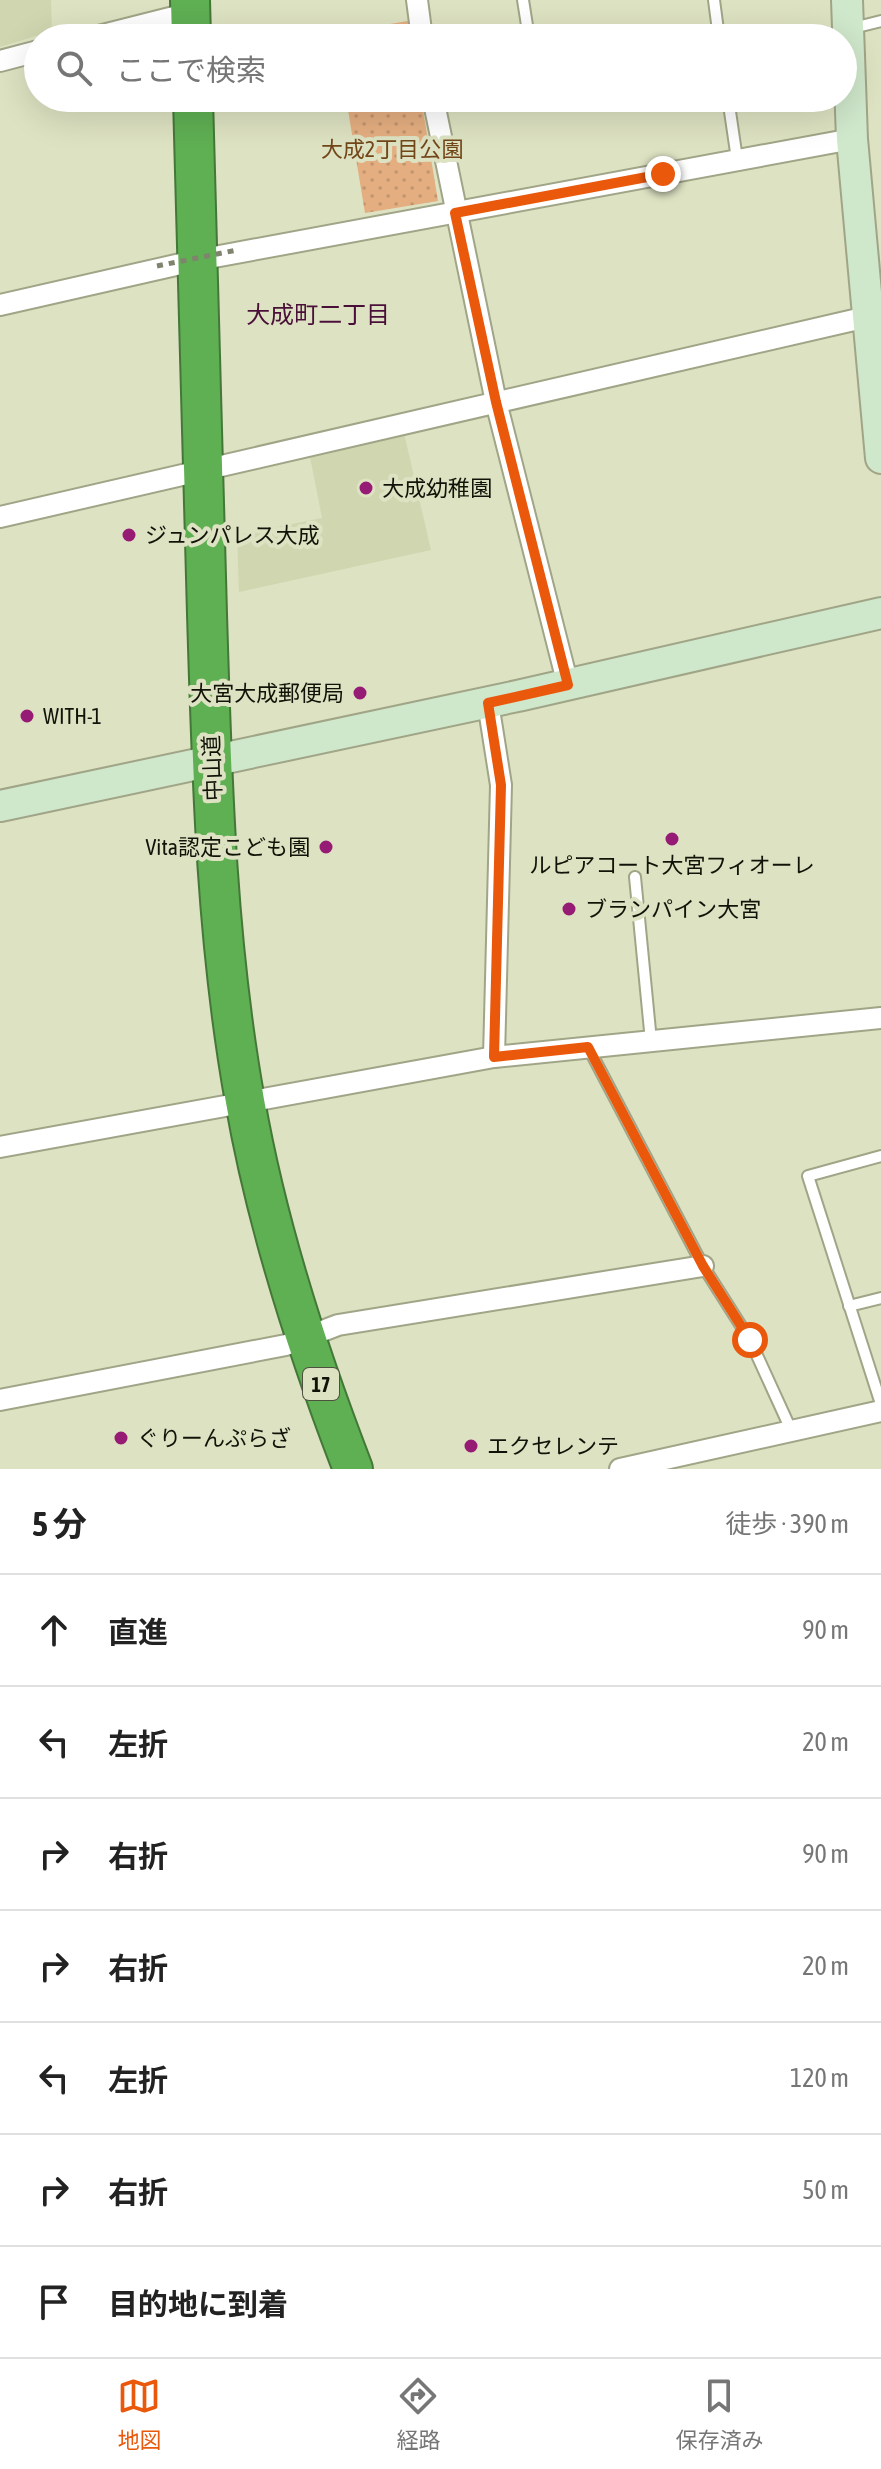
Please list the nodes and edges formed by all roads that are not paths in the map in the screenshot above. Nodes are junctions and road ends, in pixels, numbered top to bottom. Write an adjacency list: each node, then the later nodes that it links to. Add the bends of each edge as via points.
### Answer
1 (417, 0): 8 (street)
2 (523, 0): 9 (lane)
3 (714, 0): 10 (lane)
4 (847, 0): 11 (street)
5 (190, 17): 7 (street)
6 (881, 21): 12 (lane)
7 (157, 24)
8 (420, 24)
9 (527, 24)
10 (717, 24)
11 (847, 24)
12 (857, 27)
13 (24, 55): 14 (street)
14 (0, 61)
15 (193, 112): 22 (highway, 中山道 / 17)
16 (436, 112): 21 (street)
17 (730, 112): 20 (lane)
18 (851, 112): 19 (street)
19 (852, 139): 20 (street); 24 (street)
20 (737, 159): 21 (street)
21 (455, 213): 22 (street); 25 (street)
22 (198, 260): 23 (street); 27 (highway, 中山道 / 17)
23 (0, 305)
24 (867, 317): 25 (street); 26 (street)
25 (496, 402): 27 (street); 30 (street)
26 (881, 458)
27 (202, 470): 28 (street); 32 (highway, 中山道 / 17)
28 (0, 517)
29 (881, 613): 30 (street)
30 (568, 685): 31 (street)
31 (488, 703): 32 (street); 38 (street, via 501,785)
32 (211, 762): 33 (street); 39 (highway, 中山道 / 17, via 223,946)
33 (0, 806)
34 (635, 877): 36 (lane)
35 (881, 1018): 36 (street)
36 (651, 1041): 37 (street)
37 (588, 1047): 38 (street); 42 (lane)
38 (494, 1057): 39 (street)
39 (245, 1102): 40 (street); 45 (highway, 中山道 / 17, via 283,1267)
40 (0, 1147)
41 (881, 1156): 44 (lane, via 808,1176)
42 (703, 1266): 45 (street, via 338,1325); 49 (lane, via 750,1340)
43 (881, 1298): 44 (lane)
44 (849, 1306): 47 (lane)
45 (306, 1337): 46 (street); 50 (highway, 中山道 / 17)
46 (0, 1400)
47 (881, 1404)
48 (881, 1411): 49 (street)
49 (792, 1432): 51 (street)
50 (353, 1469)
51 (620, 1469)

